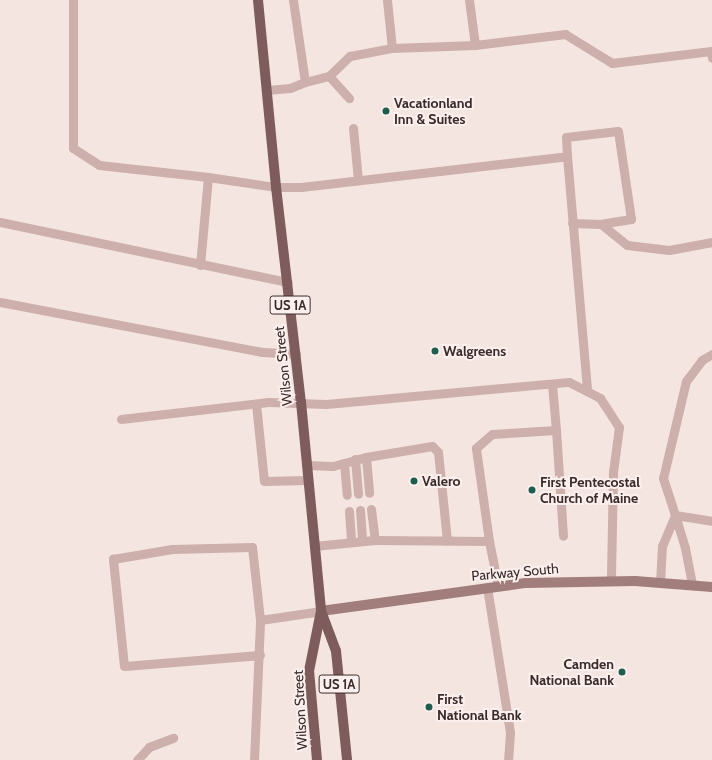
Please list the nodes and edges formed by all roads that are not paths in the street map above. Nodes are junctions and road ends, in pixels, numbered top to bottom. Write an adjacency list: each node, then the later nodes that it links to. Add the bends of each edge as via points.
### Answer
1 (73, 0): 15 (lane, via 74,148 99,165)
2 (258, 0): 11 (main road, Wilson Street / US 1A)
3 (293, 0): 10 (lane)
4 (387, 0): 7 (lane)
5 (469, 0): 6 (lane)
6 (474, 45): 7 (lane); 8 (lane, via 565,34 612,63 711,51)
7 (392, 48): 9 (lane, via 350,56)
8 (712, 58)
9 (329, 76): 10 (lane); 12 (lane)
10 (305, 82): 11 (lane, via 290,88)
11 (267, 90): 17 (main road, Wilson Street / US 1A)
12 (349, 98)
13 (353, 128): 16 (lane)
14 (567, 156): 16 (lane); 19 (lane); 20 (lane, via 566,137 618,131 630,219)
15 (208, 177): 17 (lane); 22 (lane)
16 (358, 180): 17 (lane, via 301,187)
17 (276, 187): 23 (main road, Wilson Street / US 1A)
18 (0, 222): 22 (lane)
19 (572, 223): 20 (lane); 28 (lane)
20 (601, 224): 21 (lane, via 627,244 669,250)
21 (712, 242)
22 (200, 265): 23 (lane)
23 (288, 282): 25 (main road, Wilson Street / US 1A)
24 (0, 302): 25 (lane, via 262,352)
25 (296, 354): 29 (main road, Wilson Street / US 1A)
26 (712, 354): 44 (lane, via 702,360 686,381 663,478)
27 (552, 384): 28 (lane, via 569,382); 29 (lane, via 326,404); 32 (lane)
28 (586, 391): 53 (lane, via 600,398 619,427 613,472)
29 (301, 402): 30 (lane); 36 (main road, Wilson Street / US 1A)
30 (256, 404): 31 (lane); 37 (lane, via 264,481)
31 (121, 419)
32 (556, 430): 46 (lane); 50 (lane, via 492,434 476,448)
33 (366, 456): 34 (lane); 38 (lane); 49 (lane, via 432,446 438,452)
34 (355, 459): 35 (lane); 39 (lane)
35 (344, 463): 36 (lane, via 333,466); 40 (lane)
36 (306, 465): 37 (main road, Wilson Street / US 1A)
37 (308, 480): 52 (main road, Wilson Street / US 1A)
38 (370, 493)
39 (358, 494)
40 (347, 495)
41 (372, 509): 47 (lane)
42 (360, 510): 48 (lane)
43 (349, 511): 51 (lane)
44 (675, 515): 45 (lane); 54 (lane, via 662,546); 55 (lane)
45 (712, 521)
46 (563, 536)
47 (375, 540): 48 (lane); 49 (lane)
48 (362, 541): 51 (lane)
49 (447, 541): 50 (lane)
50 (489, 541): 56 (lane)
51 (351, 542): 52 (lane)
52 (314, 546): 59 (main road, Wilson Street / US 1A)
53 (611, 580): 54 (main road, Parkway South); 56 (main road, Parkway South, via 551,581)
54 (660, 582): 55 (main road, Parkway South)
55 (692, 585): 58 (main road, Parkway South)
56 (498, 586): 57 (main road, Parkway South)
57 (487, 587): 59 (main road, Parkway South); 67 (lane, via 510,733)
58 (712, 587)
59 (321, 611): 60 (lane); 65 (main road, Wilson Street / US 1A, via 309,671); 66 (main road, Wilson Street / US 1A, via 336,651)
60 (260, 620): 61 (lane); 61 (lane, via 252,547 172,549 113,559 124,666)
61 (260, 655): 64 (lane)
62 (173, 738): 63 (lane, via 149,747)
63 (136, 760)
64 (254, 760)
65 (317, 760)
66 (347, 760)
67 (508, 760)

